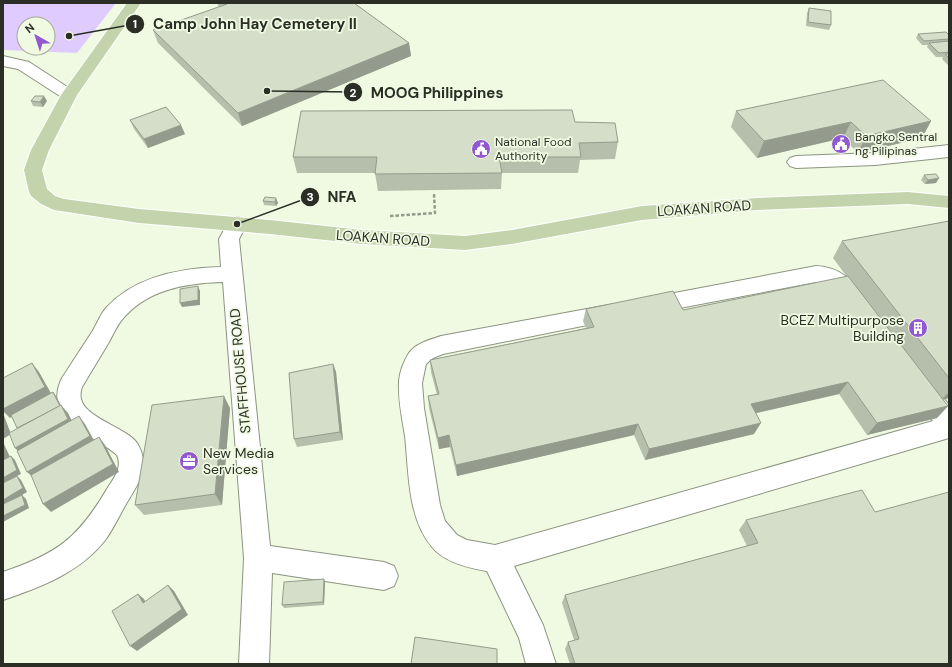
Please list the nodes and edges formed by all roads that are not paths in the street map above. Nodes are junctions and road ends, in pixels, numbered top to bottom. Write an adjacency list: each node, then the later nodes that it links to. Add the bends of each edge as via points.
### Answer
1 (134, 3): 3 (main road, LOAKAN ROAD)
2 (3, 61): 3 (street, via 23,65)
3 (69, 95): 7 (main road, LOAKAN ROAD, via 40,150 33,170 38,192 48,200 61,205 139,216)
4 (949, 151): 5 (street, via 876,159)
5 (796, 162)
6 (949, 202): 7 (main road, LOAKAN ROAD, via 908,198 757,204 642,213 465,243 362,237)
7 (237, 224): 8 (street, STAFFHOUSE ROAD, via 229,239)
8 (231, 274): 13 (street, STAFFHOUSE ROAD); 16 (street, via 170,280 145,291 114,315 70,386 69,398 76,411 87,422 124,445 131,460 127,480 96,530 81,547 50,568)
9 (869, 319): 14 (street, via 834,276 816,274 428,349 418,358 413,370 411,390 426,502 432,524 440,538 451,547 469,555)
10 (911, 374): 11 (street)
11 (949, 423)
12 (949, 427): 14 (street)
13 (258, 558): 15 (street); 17 (street, STAFFHOUSE ROAD)
14 (495, 558): 18 (street, via 530,629)
15 (384, 576)
16 (3, 586)
17 (254, 664)
18 (541, 664)

